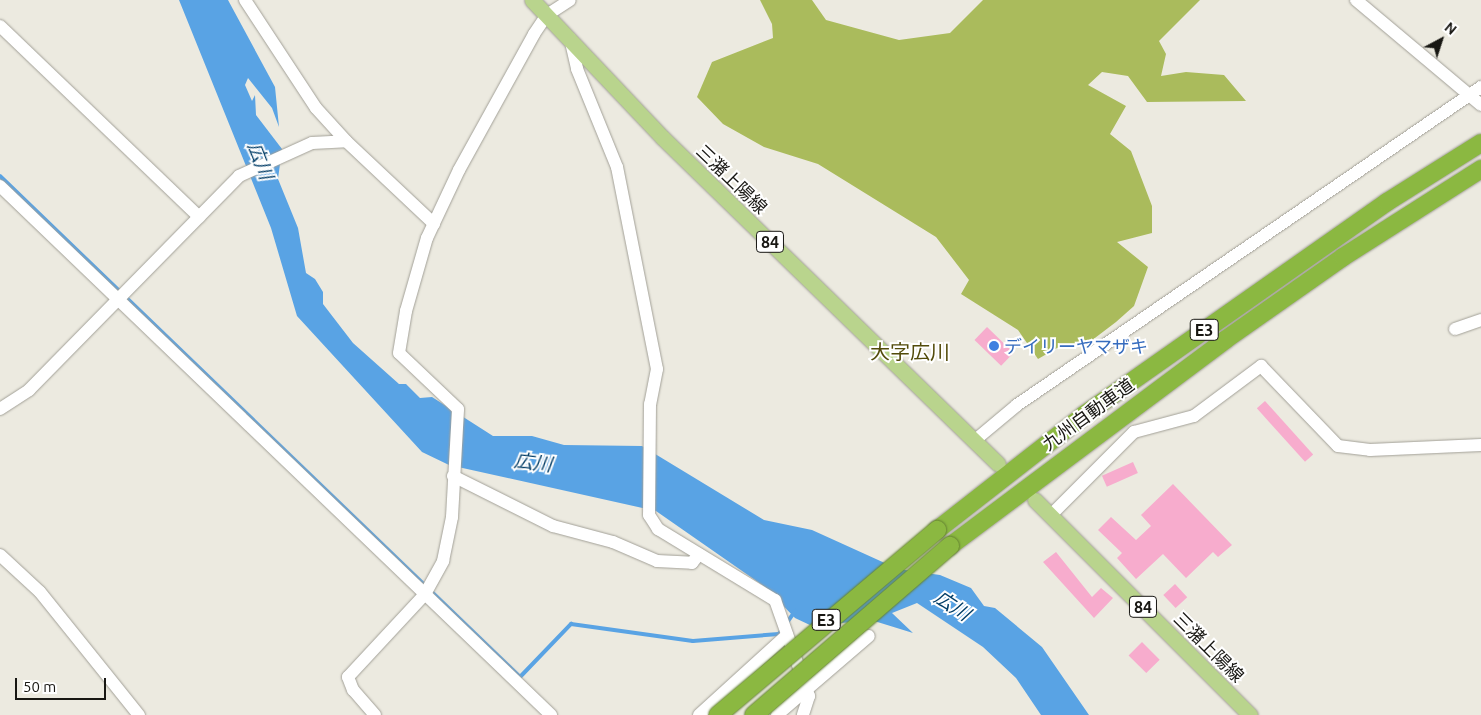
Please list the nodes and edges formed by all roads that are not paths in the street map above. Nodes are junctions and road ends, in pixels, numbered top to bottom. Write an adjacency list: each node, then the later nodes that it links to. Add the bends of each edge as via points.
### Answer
1 (245, 0): 10 (street, via 316,108)
2 (532, 0): 5 (main road, 三潴上陽線 / 84)
3 (570, 0): 5 (street)
4 (1356, 0): 8 (street)
5 (547, 15): 7 (main road, 三潴上陽線 / 84); 15 (street, via 459,170)
6 (0, 26): 14 (street)
7 (570, 38): 20 (main road, 三潴上陽線 / 84, via 663,138); 26 (street, via 577,69 618,167 657,369 648,442 649,515 658,529)
8 (1476, 90): 9 (street); 20 (street, via 1017,405)
9 (1481, 105)
10 (346, 141): 14 (street, via 312,143 244,174); 15 (street)
11 (1481, 143): 37 (highway, 九州自動車道 / E3, bridge, via 1387,202 1084,415 937,530)
12 (1481, 169): 38 (highway, 九州自動車道 / E3, bridge, via 1343,257 1225,340 950,546)
13 (0, 186): 16 (street)
14 (199, 217): 16 (street)
15 (434, 224): 23 (street, via 406,311 399,353 457,413)
16 (121, 296): 19 (street, via 29,390); 28 (street)
17 (1481, 320): 18 (street)
18 (1455, 329)
19 (0, 409)
20 (974, 441): 22 (main road, 三潴上陽線 / 84)
21 (1481, 445): 25 (street, via 1370,450 1338,446 1261,366 1194,416 1134,432)
22 (998, 464)
23 (453, 475): 26 (street, via 559,529 613,542 657,561 692,563); 28 (street, via 448,542)
24 (1035, 500): 25 (main road, 三潴上陽線 / 84)
25 (1050, 516): 40 (main road, 三潴上陽線 / 84)
26 (699, 554): 29 (street, via 775,600)
27 (0, 555): 33 (street, via 40,592)
28 (424, 594): 34 (street, via 348,677 353,690); 35 (street)
29 (787, 635): 31 (street); 36 (street)
30 (869, 636): 31 (street)
31 (806, 689): 32 (street); 39 (street)
32 (806, 714)
33 (139, 715)
34 (375, 715)
35 (551, 715)
36 (700, 715)
37 (718, 715)
38 (754, 715)
39 (777, 715)
40 (1250, 715)

